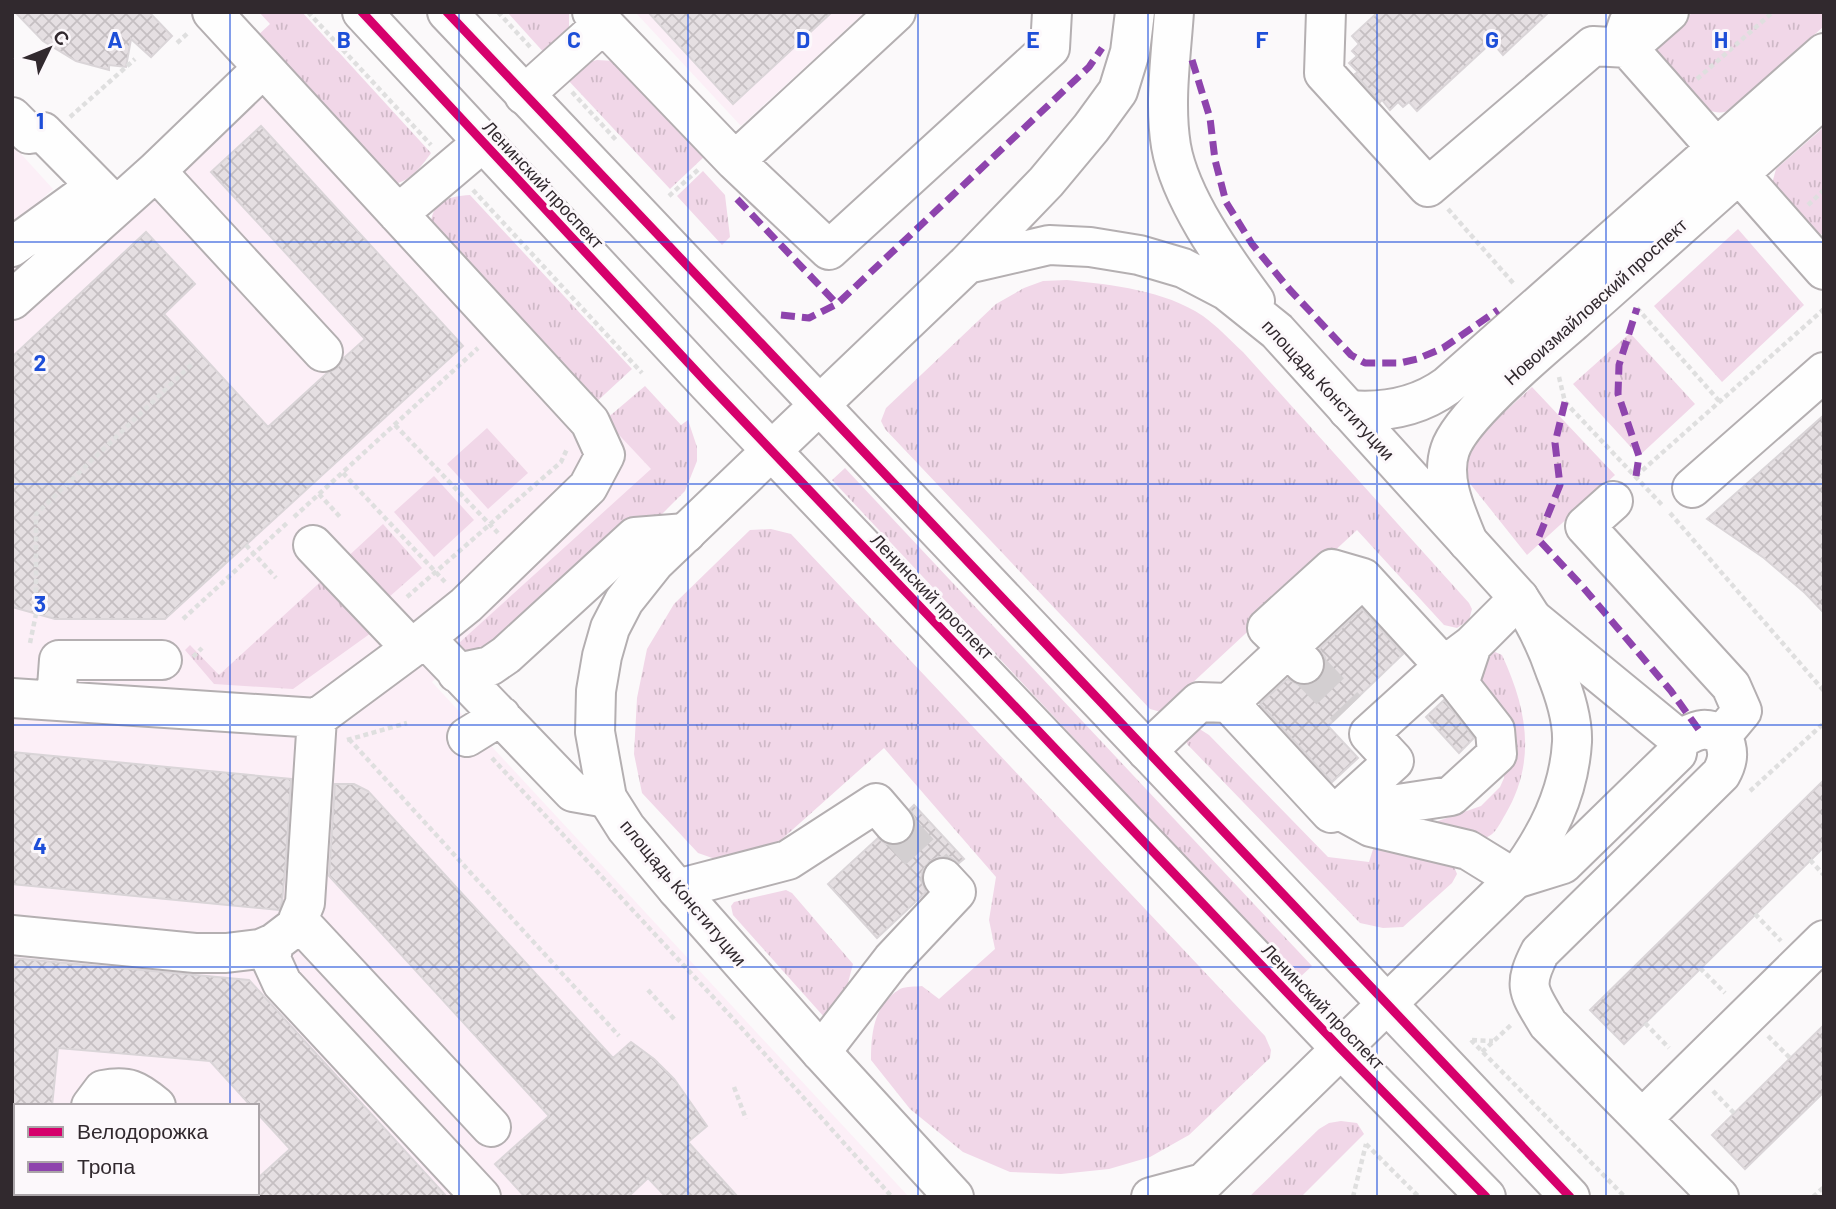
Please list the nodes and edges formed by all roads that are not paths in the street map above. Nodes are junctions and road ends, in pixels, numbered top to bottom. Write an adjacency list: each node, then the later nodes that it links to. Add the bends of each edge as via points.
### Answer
1 (362, 12): 17 (main road, Ленинский проспект)
2 (447, 12): 14 (main road)
3 (897, 12): 19 (main road)
4 (1052, 12): 19 (main road, via 1050,48 829,250)
5 (1135, 12): 24 (main road, via 1118,91 1046,182)
6 (1174, 12): 27 (main road, via 1171,147 1188,194 1221,254)
7 (1326, 12): 11 (main road, via 1324,73 1428,187 1593,46)
8 (1669, 12): 11 (main road)
9 (598, 18): 14 (main road); 19 (main road)
10 (202, 21): 13 (main road)
11 (1629, 30): 18 (main road)
12 (1824, 53): 18 (main road, Новоизмайловский проспект)
13 (263, 68): 20 (main road, via 193,117); 22 (main road)
14 (524, 95): 30 (main road)
15 (1824, 98): 18 (main road, Новоизмайловский проспект)
16 (12, 117): 21 (main road, via 29,134 48,136)
17 (482, 143): 22 (main road); 32 (main road, Ленинский проспект)
18 (1728, 161): 25 (main road); 31 (main road, Новоизмайловский проспект, via 1433,397 1390,410); 36 (main road, Новоизмайловский проспект, via 1456,437 1447,465 1451,496)
19 (720, 163)
20 (156, 172): 21 (main road); 28 (main road)
21 (108, 194): 23 (main road); 26 (main road)
22 (398, 214): 39 (main road, via 590,422 605,455 588,487 466,605)
23 (12, 247)
24 (967, 264): 27 (main road, площадь Конституции, via 1049,245 1139,255 1183,268 1227,291); 30 (main road, площадь Конституции)
25 (1823, 269)
26 (12, 300)
27 (1277, 331): 31 (main road, площадь Конституции)
28 (323, 352)
29 (1824, 372): 33 (main road)
30 (818, 405): 32 (main road, площадь Конституции); 49 (main road)
31 (1348, 410): 36 (main road, площадь Конституции)
32 (771, 452): 35 (main road, площадь Конституции); 60 (main road, Ленинский проспект)
33 (1692, 488)
34 (1624, 489): 47 (main road, via 1585,526 1731,687 1742,711)
35 (686, 533): 42 (main road, via 635,537 506,655 489,666); 50 (main road, площадь Конституции, via 655,562 624,601 610,628 596,691 595,732)
36 (1468, 543): 38 (main road, площадь Конституции)
37 (313, 545): 39 (main road, via 383,619)
38 (1527, 609): 40 (main road); 48 (main road); 54 (main road, площадь Конституции, via 1567,701 1572,741 1554,817)
39 (418, 643): 42 (main road); 46 (main road)
40 (1458, 655): 45 (main road, via 1363,578 1295,657); 51 (main road, via 1358,722 1394,761); 51 (main road, via 1459,684 1494,730 1497,754 1451,796 1398,804)
41 (162, 660): 44 (main road, via 58,660)
42 (457, 673): 50 (main road, via 479,729 573,792)
43 (12, 698): 44 (main road)
44 (56, 701): 46 (main road)
45 (1229, 703): 49 (main road, via 1199,702); 51 (main road, via 1331,813)
46 (327, 734): 56 (main road, via 304,903)
47 (1722, 735): 48 (main road, via 1699,730); 64 (main road, via 1728,748 1721,774 1540,952 1529,973 1531,996 1548,1024)
48 (1679, 739): 54 (main road, via 1676,753 1563,864)
49 (1147, 751): 59 (main road)
50 (607, 798): 55 (main road, площадь Конституции)
51 (1356, 818): 54 (main road, via 1468,850)
52 (894, 824): 55 (main road, via 876,803 788,860)
53 (943, 878): 61 (main road, via 956,892 892,960)
54 (1515, 878): 59 (main road, площадь Конституции)
55 (677, 889): 61 (main road, площадь Конституции)
56 (286, 932): 57 (main road, via 245,952 195,953); 65 (main road); 67 (main road, via 271,960 282,983)
57 (12, 935)
58 (1824, 940): 64 (main road)
59 (1387, 1004): 60 (main road, площадь Конституции); 71 (main road)
60 (1340, 1048): 66 (main road, площадь Конституции); 70 (main road, Ленинский проспект)
61 (821, 1052): 68 (main road, площадь Конституции)
62 (92, 1104): 63 (main road, via 103,1090 118,1087 138,1091)
63 (154, 1104)
64 (1642, 1119): 72 (main road)
65 (491, 1127)
66 (1196, 1190): 69 (main road, площадь Конституции)
67 (481, 1197)
68 (954, 1197)
69 (1151, 1197)
70 (1486, 1197)
71 (1570, 1197)
72 (1719, 1197)

